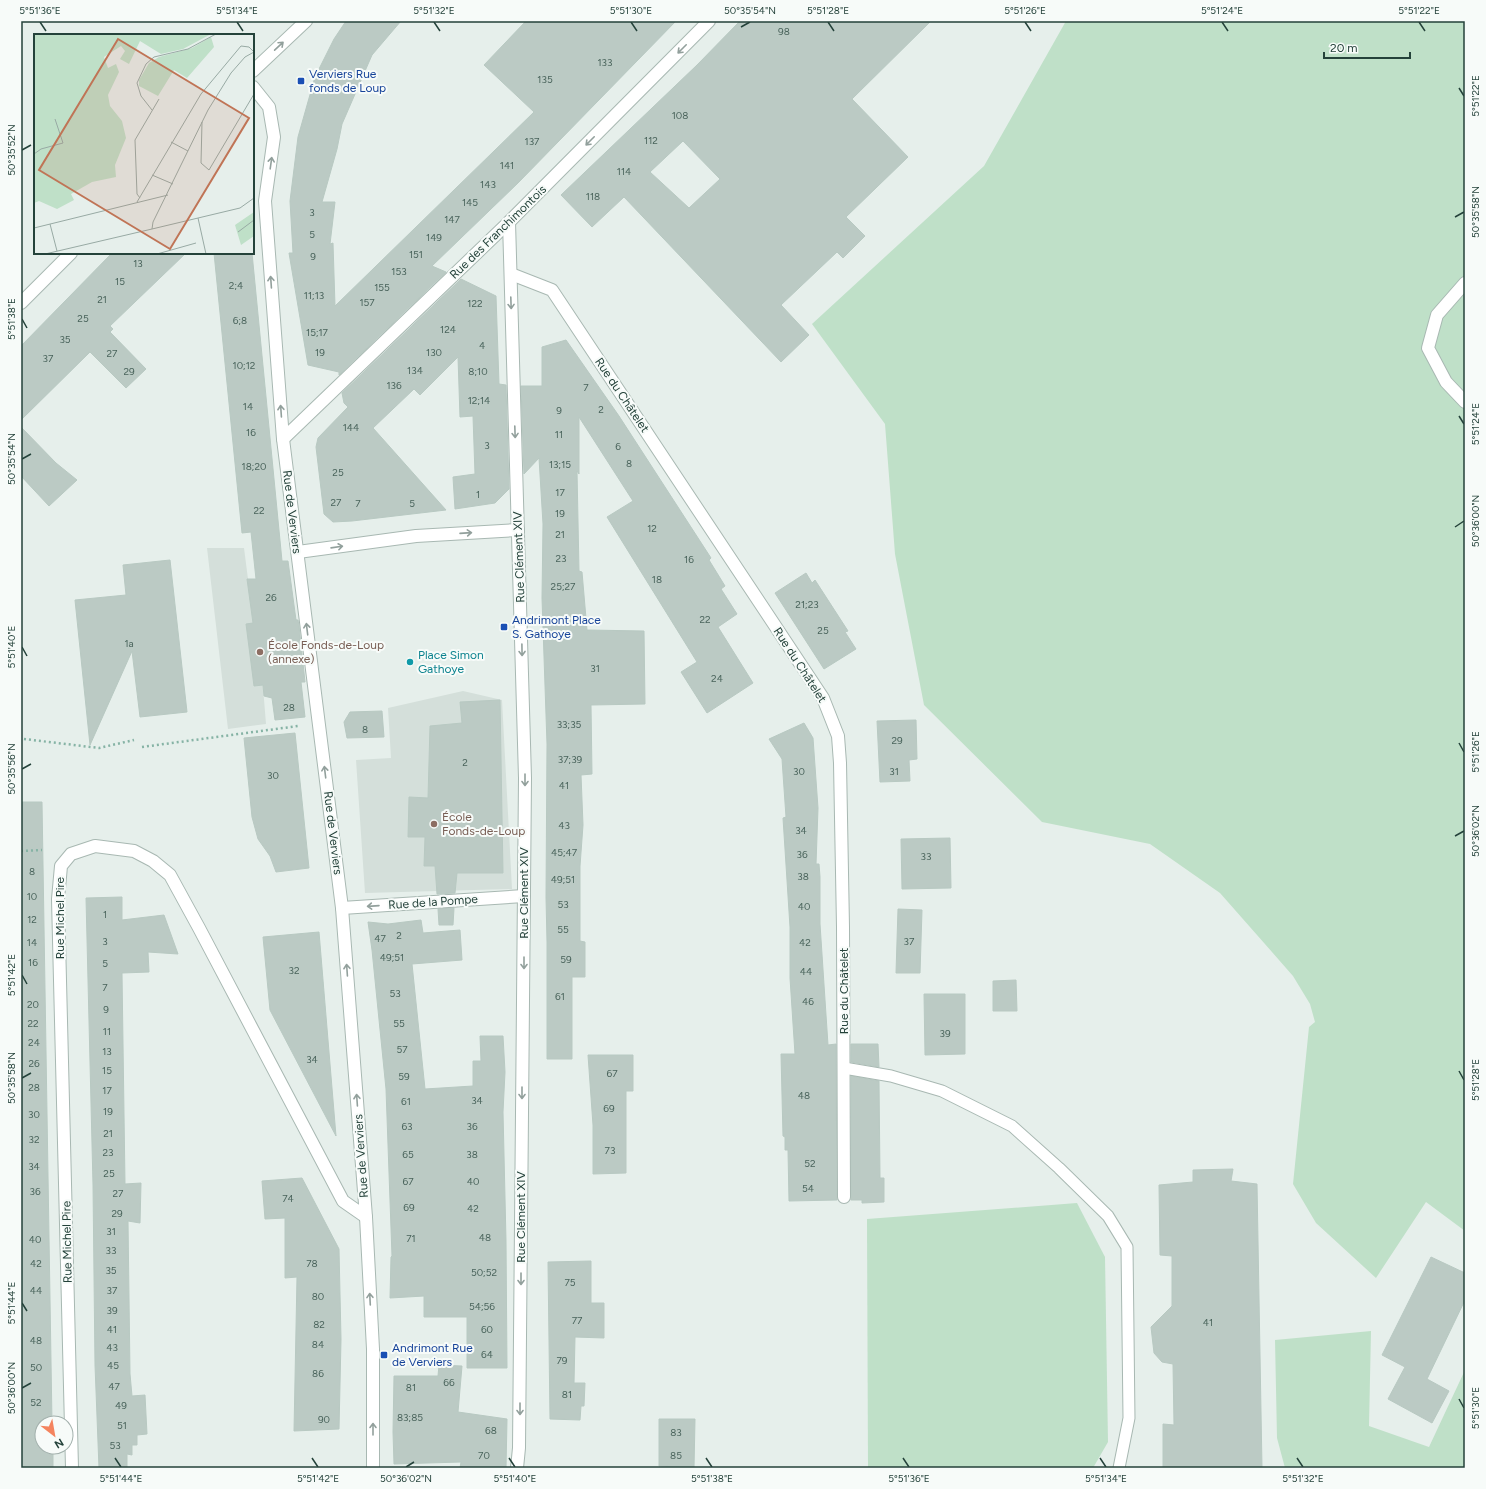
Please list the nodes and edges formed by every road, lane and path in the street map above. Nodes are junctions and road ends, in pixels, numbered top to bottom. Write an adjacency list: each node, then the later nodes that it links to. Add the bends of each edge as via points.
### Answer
1 (306, 21): 3 (street, one-way to 1)
2 (709, 21): 5 (street, Rue des Franchimontois, one-way to 5)
3 (254, 70)
4 (254, 88): 11 (street, Rue de Verviers, one-way to 4, via 265,201 274,137 269,107)
5 (509, 222): 7 (street, Rue Clément XIV); 11 (street, Rue des Franchimontois)
6 (71, 254): 9 (street)
7 (511, 274): 12 (street, Rue Clément XIV, one-way to 12); 22 (street, Rue du Châtelet, via 552,290 824,698 838,736)
8 (1465, 283): 10 (street, via 1437,315 1428,348 1446,382)
9 (21, 303)
10 (1465, 402)
11 (283, 439): 13 (street, Rue de Verviers)
12 (518, 530): 13 (street, one-way to 12, via 416,536); 20 (street, Rue Clément XIV, one-way to 20, via 525,778)
13 (298, 552): 21 (street, Rue de Verviers, one-way to 13)
14 (292, 727): 17 (path)
15 (24, 739): 16 (path, via 99,748)
16 (134, 740)
17 (142, 747)
18 (42, 850): 19 (path)
19 (21, 851)
20 (524, 896): 21 (street, Rue de la Pompe, one-way to 21); 27 (street, Rue Clément XIV, one-way to 27, via 520,1448)
21 (342, 908): 24 (street, Rue de Verviers, one-way to 21)
22 (844, 1068): 23 (street, Rue du Châtelet); 28 (lane, via 891,1076 942,1091 1012,1126 1108,1216 1127,1247 1129,1418)
23 (844, 1197)
24 (366, 1217): 25 (street, Rue Michel Pire, via 343,1201 170,875 153,861 134,851 94,846 71,854 61,866 58,899); 26 (street, Rue de Verviers, one-way to 24, via 373,1349)
25 (72, 1468)
26 (373, 1468)
27 (517, 1468)
28 (1119, 1468)

